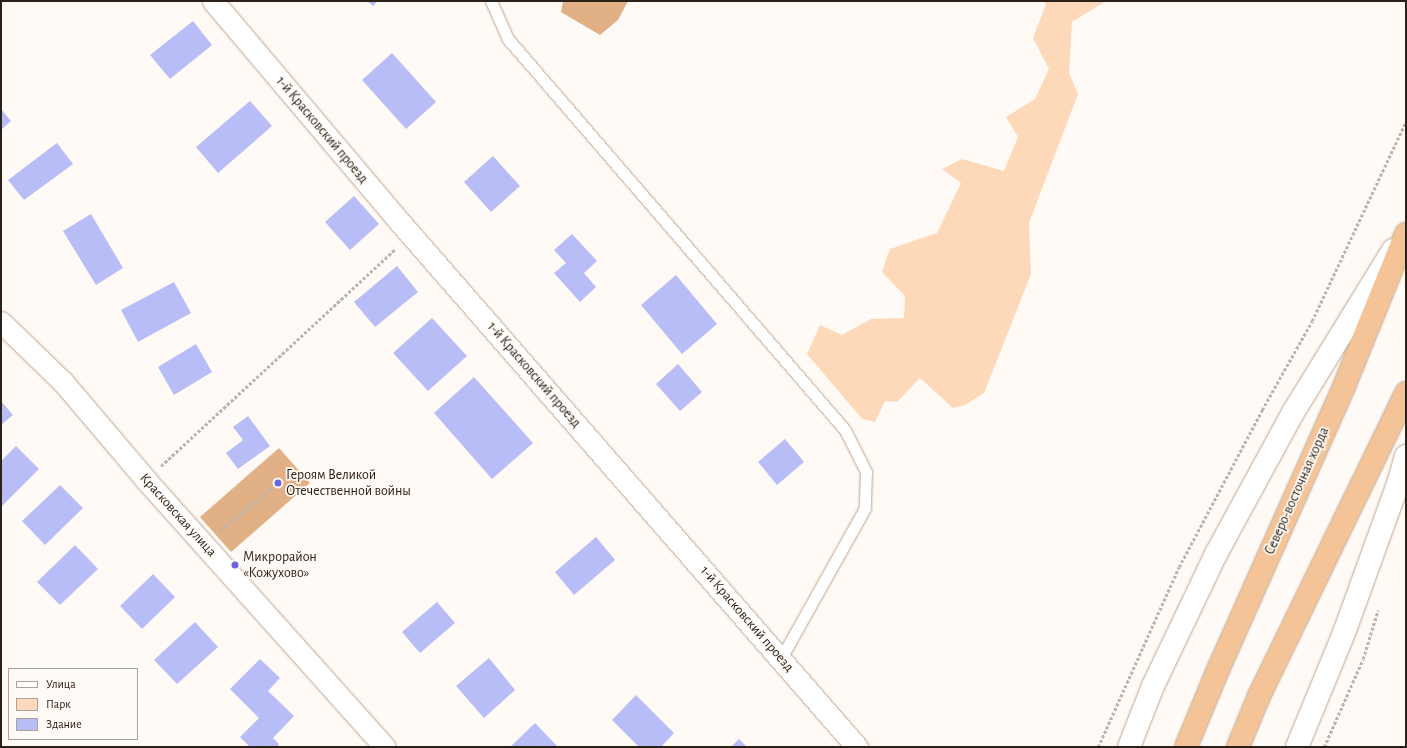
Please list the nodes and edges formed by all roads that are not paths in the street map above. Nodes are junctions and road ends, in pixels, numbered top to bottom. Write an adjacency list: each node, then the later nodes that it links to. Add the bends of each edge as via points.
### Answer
1 (213, 1): 8 (street, 1-й Красковский проезд, via 411,234)
2 (491, 1): 8 (lane, via 508,39 845,430 866,472 865,508)
3 (1406, 229): 11 (street, via 1294,411 1217,552 1153,686)
4 (1406, 234): 12 (highway, Северо-восточная хорда, via 1345,384)
5 (1, 322): 9 (street, Красковская улица, via 63,382 146,480)
6 (1406, 393): 13 (highway, via 1259,696)
7 (1406, 456): 14 (street, via 1344,633)
8 (781, 658): 10 (street, 1-й Красковский проезд)
9 (385, 747)
10 (856, 747)
11 (1129, 747)
12 (1186, 747)
13 (1238, 747)
14 (1297, 747)

